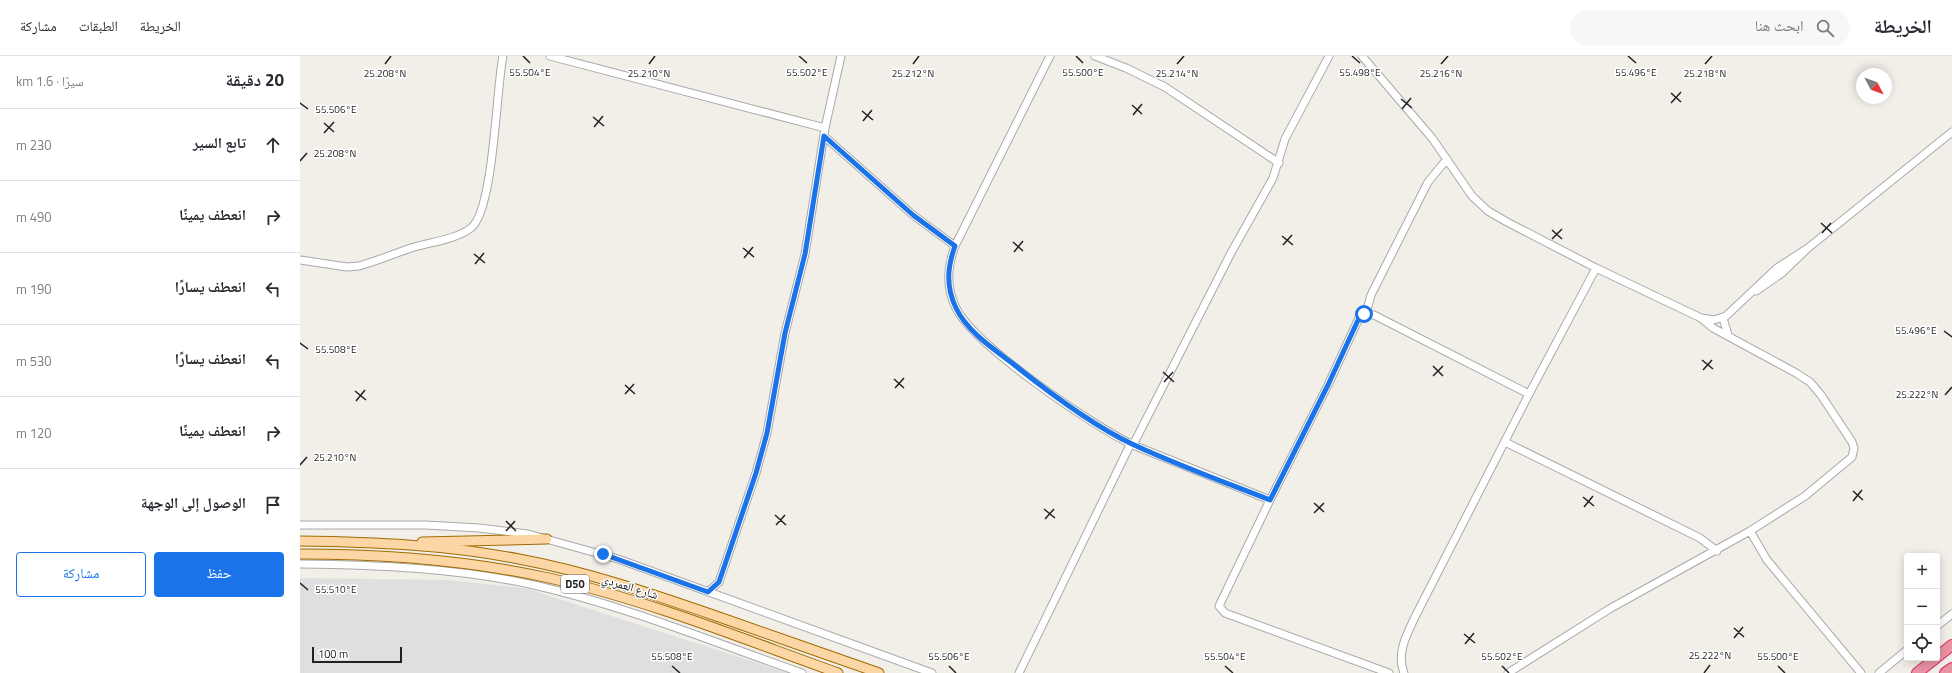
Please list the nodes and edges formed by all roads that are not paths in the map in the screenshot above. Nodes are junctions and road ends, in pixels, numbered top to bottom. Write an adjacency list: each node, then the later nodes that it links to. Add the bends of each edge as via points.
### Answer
1 (502, 56): 14 (street, via 493,147 484,201 482,211 473,227 454,236 359,266 347,267)
2 (550, 56): 8 (street)
3 (841, 56): 8 (street)
4 (1050, 56): 13 (street)
5 (1095, 56): 12 (street, via 1165,87)
6 (1329, 56): 12 (street, via 1285,140)
7 (1362, 56): 11 (street)
8 (824, 128): 10 (street)
9 (1952, 132): 18 (street, via 1808,248 1777,268)
10 (824, 136): 13 (street, via 913,215); 32 (street, via 805,254 785,333 767,433)
11 (1447, 158): 15 (street, via 1466,188 1488,211); 16 (street, via 1428,182 1371,295)
12 (1279, 163): 22 (street)
13 (955, 246): 22 (street, via 948,272 949,285 957,309 964,320 988,344 1023,372 1073,408)
14 (300, 260)
15 (1596, 268): 17 (street); 20 (street)
16 (1366, 314): 20 (street, via 1374,315); 23 (street, via 1359,318)
17 (1701, 318): 18 (street); 19 (street)
18 (1723, 318): 19 (street)
19 (1728, 336): 25 (street, via 1810,382 1854,448 1850,459 1805,496)
20 (1529, 394): 21 (street)
21 (1505, 442): 29 (street, via 1700,538); 48 (street, via 1409,630 1400,659)
22 (1132, 444): 23 (street); 46 (street)
23 (1270, 500): 47 (street, via 1220,603 1220,609 1225,614)
24 (300, 525): 26 (street, via 444,526 496,530)
25 (1750, 531): 29 (street); 50 (street, via 1767,560)
26 (547, 539): 28 (main road, via 441,540); 33 (street, via 618,559)
27 (300, 541): 28 (main road, شارع العمردي / D50)
28 (409, 544): 44 (main road, شارع العمردي / D50, via 492,554 602,578)
29 (1717, 551): 49 (street, via 1611,608)
30 (300, 554): 43 (main road, شارع العمردي / D50, via 358,554 436,560 549,578 649,606)
31 (300, 564): 42 (street, via 418,568 534,585 628,612)
32 (719, 582): 33 (street); 34 (street)
33 (708, 592): 34 (street)
34 (724, 598): 45 (street)
35 (1952, 614): 36 (street)
36 (1938, 625)
37 (1952, 645): 39 (highway)
38 (1904, 652): 51 (street)
39 (1940, 655)
40 (1932, 661): 52 (highway)
41 (1952, 668): 53 (highway)
42 (802, 673)
43 (838, 673)
44 (879, 673)
45 (932, 673)
46 (1019, 673)
47 (1389, 673)
48 (1404, 673)
49 (1508, 673)
50 (1861, 673)
51 (1879, 673)
52 (1917, 673)
53 (1945, 673)

